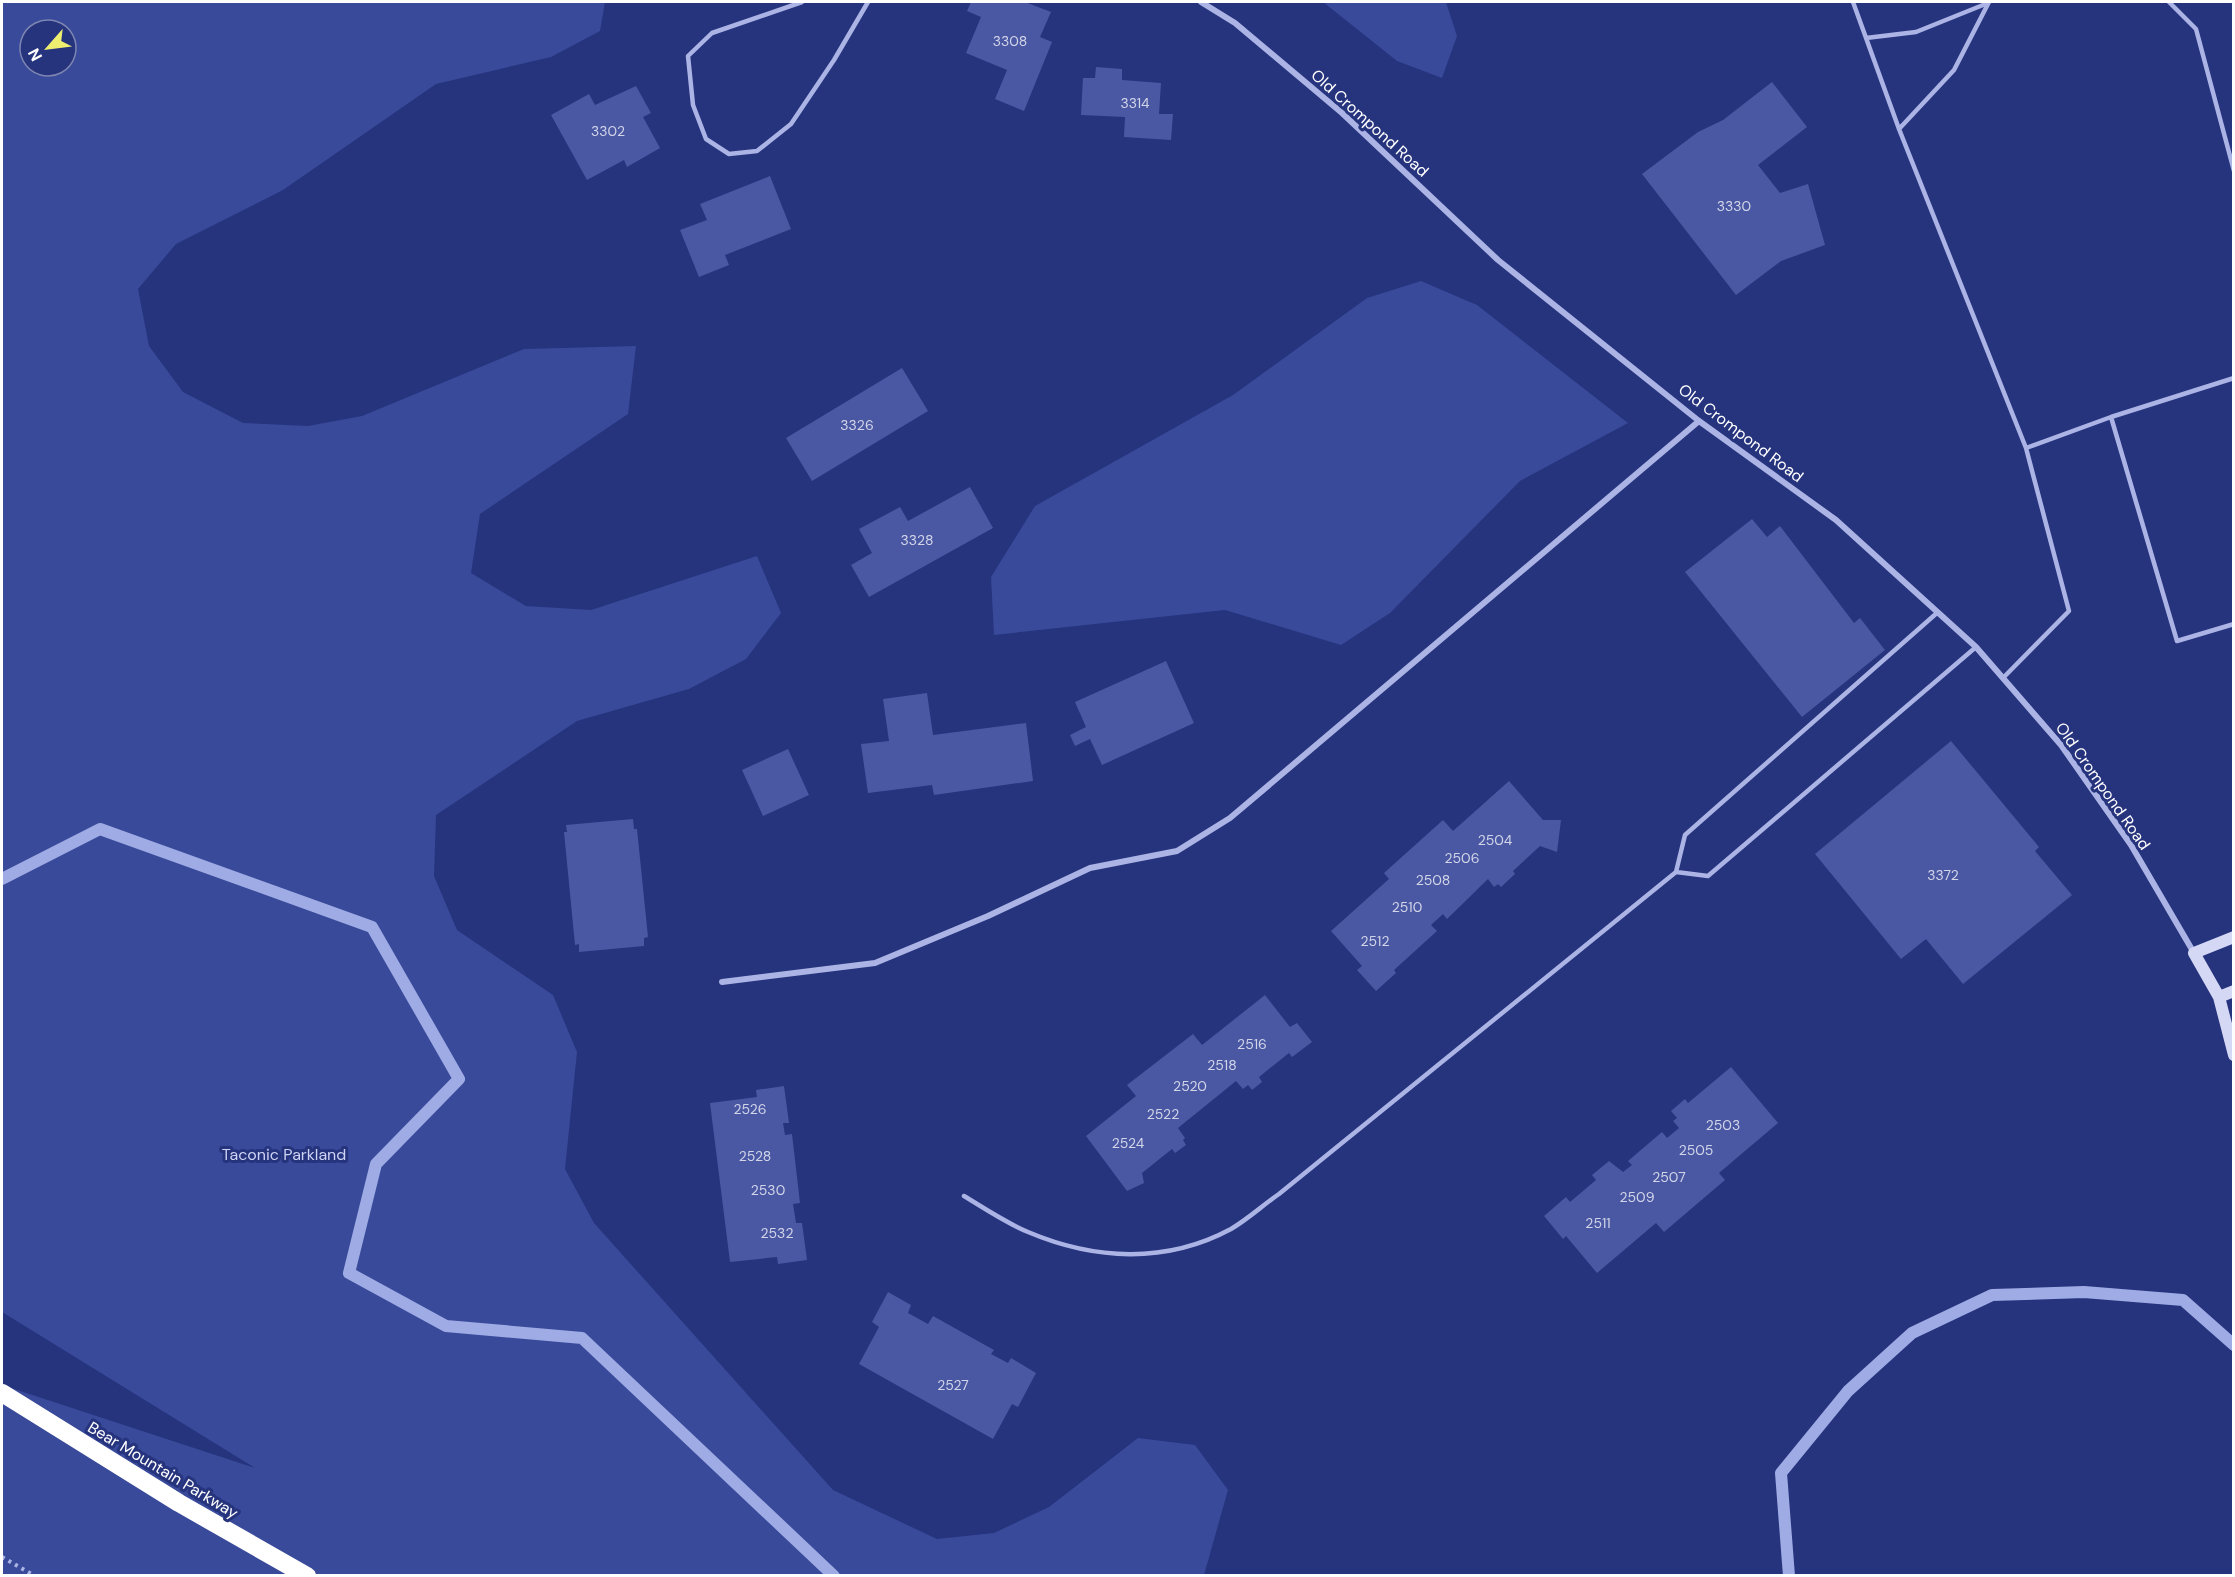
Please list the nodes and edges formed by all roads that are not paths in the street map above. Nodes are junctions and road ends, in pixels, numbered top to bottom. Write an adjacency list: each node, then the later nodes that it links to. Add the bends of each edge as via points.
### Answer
1 (802, 2): 2 (lane, via 712,33 688,56 693,105 706,139 729,154 757,151 791,124)
2 (868, 2)
3 (1201, 2): 12 (street, Old Crompond Road, via 1236,23 1342,113 1498,260)
4 (1853, 2): 7 (lane)
5 (1989, 2): 7 (lane, via 1916,32); 8 (lane, via 1954,70)
6 (2169, 2): 9 (lane, via 2196,29)
7 (1866, 38): 8 (lane)
8 (1899, 129): 13 (lane)
9 (2234, 171)
10 (2234, 378): 11 (lane)
11 (2111, 417): 13 (lane); 15 (lane, via 2176,641)
12 (1700, 421): 14 (street, Old Crompond Road, via 1836,520); 21 (street, via 1230,818 1177,851 1090,868 875,963)
13 (2026, 448): 17 (lane, via 2069,611)
14 (1939, 612): 16 (street, Old Crompond Road); 18 (lane, via 1684,835)
15 (2234, 624)
16 (1976, 647): 17 (street, Old Crompond Road); 18 (lane, via 1708,876)
17 (2003, 678): 20 (street, Old Crompond Road, via 2061,745 2131,845)
18 (1676, 872): 25 (lane, via 1279,1194 1231,1228 1186,1248 1155,1253 1135,1256 1083,1251 1027,1232)
19 (2234, 937): 20 (street)
20 (2194, 953): 23 (street)
21 (722, 982)
22 (2234, 991): 23 (street)
23 (2219, 997): 24 (street)
24 (2234, 1055)
25 (963, 1196)
26 (2, 1393): 27 (highway, Bear Mountain Parkway, via 179,1503)
27 (307, 1575)

